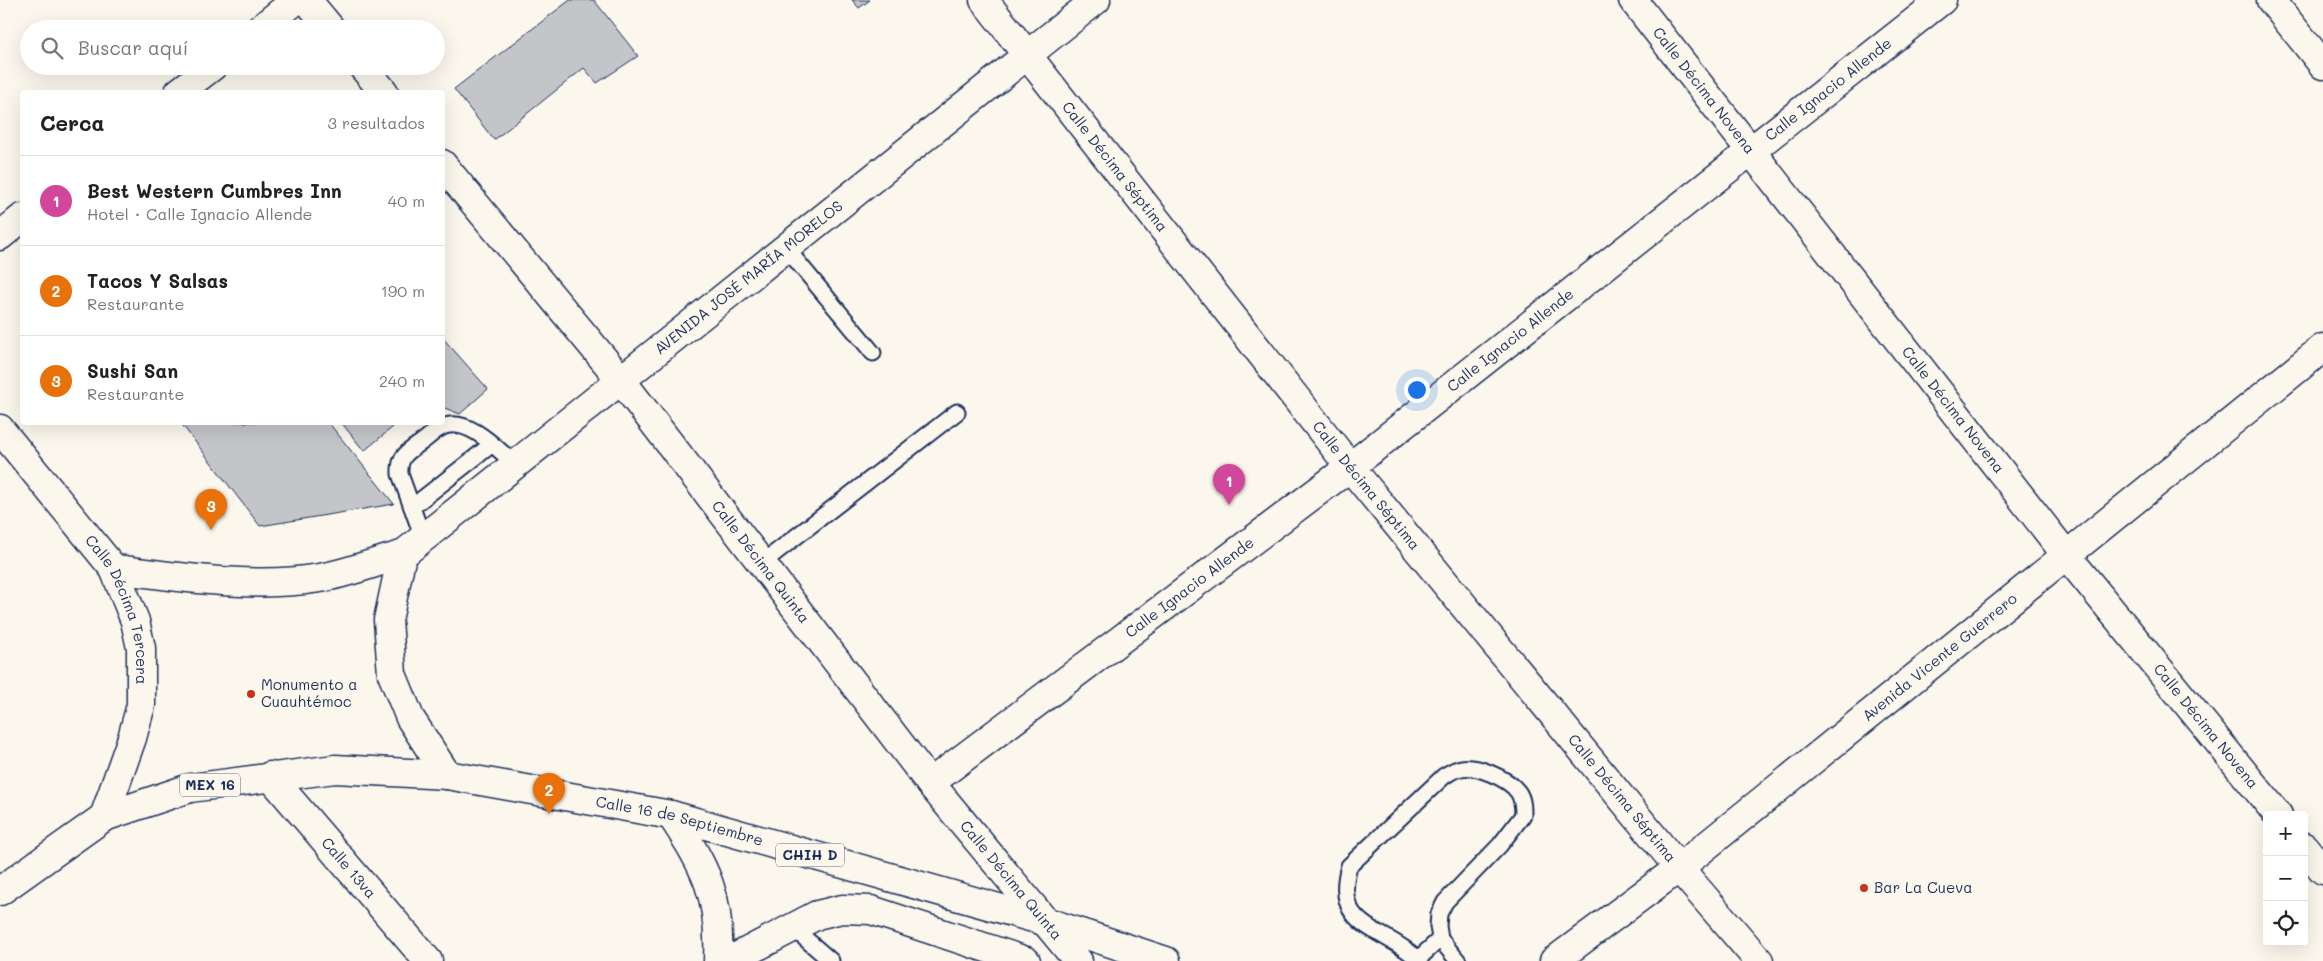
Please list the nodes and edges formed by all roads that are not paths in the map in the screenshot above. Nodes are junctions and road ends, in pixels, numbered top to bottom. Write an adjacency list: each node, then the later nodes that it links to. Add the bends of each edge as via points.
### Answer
1 (296, 0): 8 (street)
2 (307, 0): 9 (street)
3 (984, 0): 10 (street, Calle Décima Séptima)
4 (1096, 0): 10 (street, AVENIDA JOSÉ MARÍA MORELOS)
5 (1633, 0): 16 (street, Calle Décima Novena)
6 (1942, 0): 16 (street, Calle Ignacio Allende)
7 (2271, 0): 11 (street)
8 (271, 20)
9 (324, 20)
10 (1027, 54): 20 (street, AVENIDA JOSÉ MARÍA MORELOS); 28 (street, Calle Décima Séptima)
11 (2323, 65)
12 (201, 75): 14 (street)
13 (370, 75): 15 (street)
14 (182, 90)
15 (382, 90)
16 (1752, 151): 28 (street, Calle Ignacio Allende); 32 (street, Calle Décima Novena)
17 (445, 168): 23 (street, Calle Décima Quinta)
18 (20, 220): 19 (street)
19 (0, 236)
20 (786, 248): 22 (lane); 23 (street, AVENIDA JOSÉ MARÍA MORELOS)
21 (2323, 348): 32 (street, Avenida Vicente Guerrero)
22 (873, 353)
23 (621, 380): 27 (street, AVENIDA JOSÉ MARÍA MORELOS); 33 (street, Calle Décima Quinta)
24 (957, 412): 33 (lane)
25 (0, 430): 34 (street, Calle Décima Tercera)
26 (491, 444): 27 (lane); 29 (lane); 29 (lane, via 468,429 457,425 445,426 403,455 400,474)
27 (515, 464): 30 (street, AVENIDA JOSÉ MARÍA MORELOS)
28 (1350, 467): 37 (street, Calle Ignacio Allende); 42 (street, Calle Décima Séptima)
29 (412, 507): 30 (lane)
30 (423, 538): 31 (street, AVENIDA JOSÉ MARÍA MORELOS)
31 (402, 555): 34 (street, via 322,578 292,581 222,580); 35 (street, via 388,620 392,674 410,718)
32 (2067, 556): 38 (street, Calle Décima Novena); 42 (street, Avenida Vicente Guerrero)
33 (762, 563): 37 (street, Calle Décima Quinta)
34 (114, 569): 40 (street, Calle Décima Tercera, via 135,621 141,648 141,706)
35 (447, 775): 36 (street, MEX 16, via 335,769); 39 (street, Calle 16 de Septiembre / CHIH D)
36 (270, 776): 40 (street, MEX 16, via 190,788); 50 (street, Calle 13va)
37 (930, 783): 45 (street, Calle Décima Quinta)
38 (2275, 811)
39 (670, 815): 45 (street, Calle 16 de Septiembre / CHIH D); 51 (street, via 697,854 714,896 719,931)
40 (104, 818): 44 (street, MEX 16)
41 (2308, 852): 43 (street)
42 (1680, 868): 57 (street, Avenida Vicente Guerrero); 58 (street, Calle Décima Séptima)
43 (2323, 870)
44 (0, 891)
45 (1044, 921): 54 (street, Calle Décima Quinta); 55 (street, Calle 16 de Septiembre / CHIH D)
46 (793, 928): 48 (street, via 817,915 834,911 871,910); 52 (street); 53 (lane)
47 (1440, 939): 49 (lane); 49 (lane, via 1439,914 1445,902 1500,845 1523,815 1518,791 1492,773 1474,768 1459,768 1444,776 1349,866 1344,895 1349,909 1360,921); 56 (lane)
48 (1014, 959)
49 (1419, 960)
50 (428, 961)
51 (718, 961)
52 (729, 961)
53 (831, 961)
54 (1078, 961)
55 (1166, 961)
56 (1458, 961)
57 (1554, 961)
58 (1759, 961)

